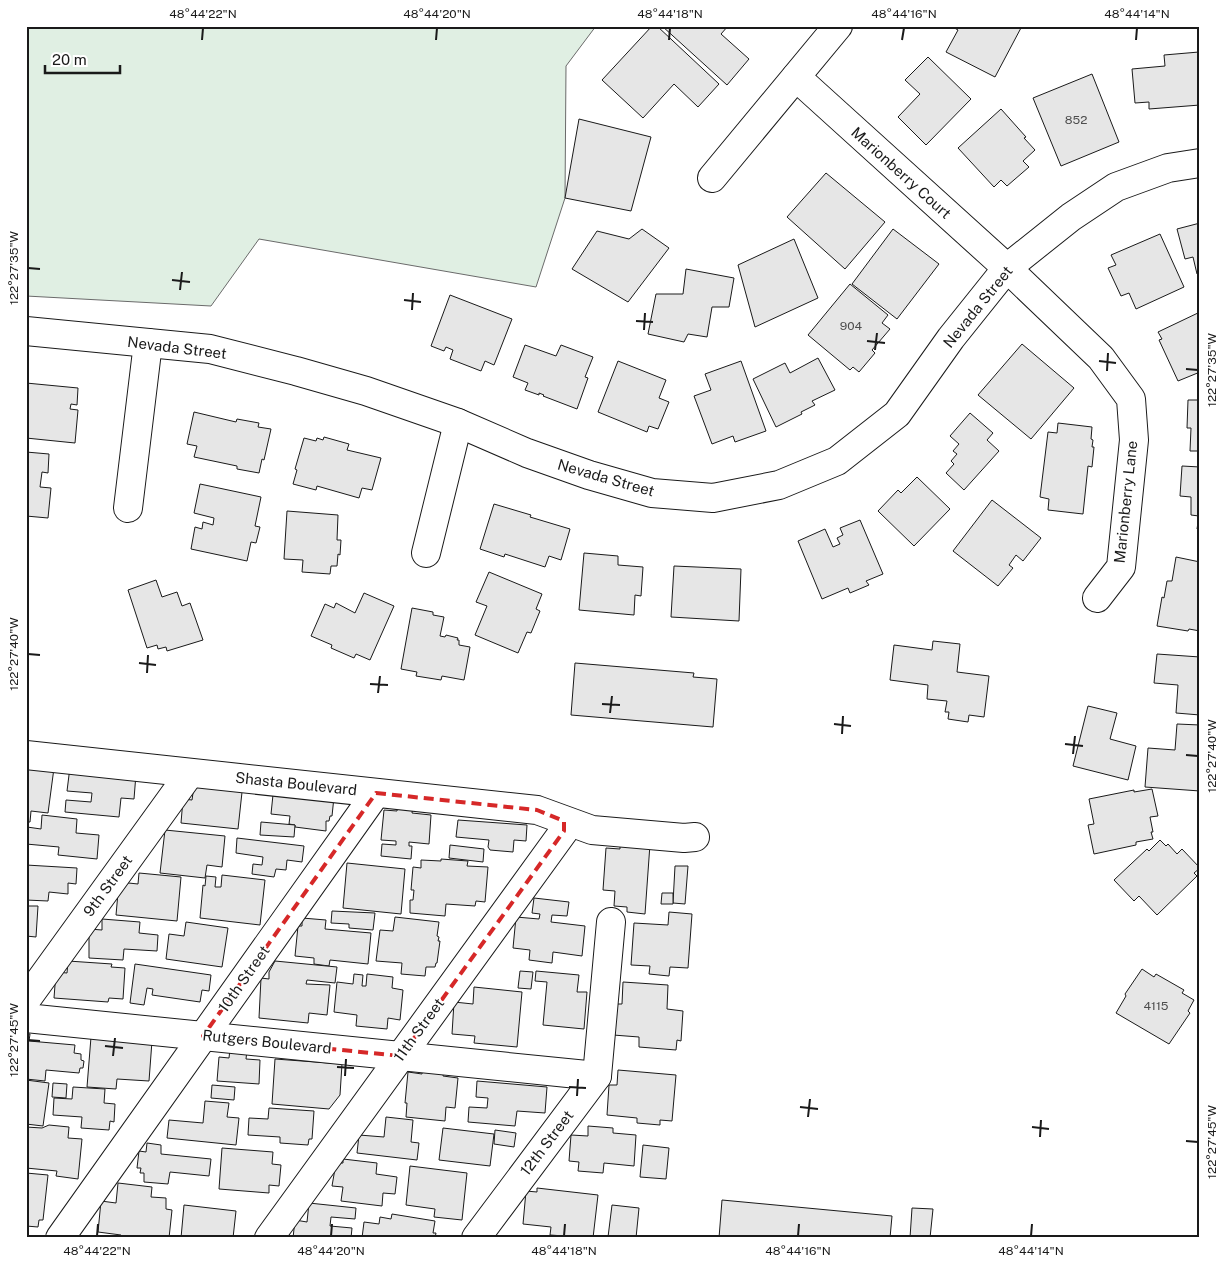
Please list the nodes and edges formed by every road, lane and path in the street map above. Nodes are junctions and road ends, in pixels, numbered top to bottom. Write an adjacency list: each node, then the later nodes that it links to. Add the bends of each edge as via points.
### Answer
1 (838, 26): 2 (street)
2 (796, 77): 4 (street); 5 (street, Marionberry Court)
3 (1200, 163): 5 (street, Nevada Street, via 1168,168 1116,187 1070,217)
4 (712, 178)
5 (1007, 268): 8 (street, Nevada Street, via 896,414 837,461 778,485 713,498 652,493 536,456); 11 (street, Marionberry Lane, via 1101,358 1131,399 1134,440 1121,567)
6 (26, 331): 7 (street, Nevada Street)
7 (148, 343): 8 (street, Nevada Street, via 210,349 296,371); 9 (street)
8 (458, 423): 10 (street)
9 (128, 508)
10 (426, 553)
11 (1097, 598)
12 (26, 755): 13 (street, Shasta Boulevard)
13 (190, 773): 14 (street, Shasta Boulevard); 18 (street, 9th Street)
14 (376, 793): 15 (street, Shasta Boulevard, via 538,810); 20 (street, 10th Street)
15 (564, 821): 16 (street, Shasta Boulevard, via 592,830); 21 (street, 11th Street, via 564,830)
16 (695, 837)
17 (611, 922): 22 (street)
18 (26, 1000)
19 (26, 1018): 20 (street, Rutgers Boulevard)
20 (203, 1036): 21 (street, Rutgers Boulevard); 23 (street, 10th Street)
21 (401, 1056): 22 (street, Rutgers Boulevard); 24 (street, 11th Street)
22 (597, 1076): 25 (street, 12th Street)
23 (60, 1238)
24 (270, 1238)
25 (476, 1238)

